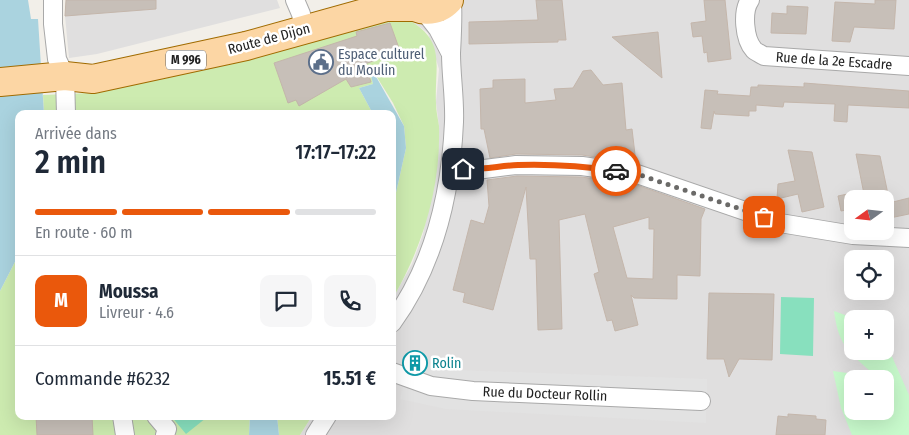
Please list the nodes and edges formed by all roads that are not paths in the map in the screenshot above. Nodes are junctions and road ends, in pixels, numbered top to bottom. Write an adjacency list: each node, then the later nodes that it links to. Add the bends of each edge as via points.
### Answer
1 (53, 0): 9 (street, via 52,24 57,59)
2 (359, 0): 6 (main road, Route de Dijon / M 996)
3 (450, 0): 5 (main road, Route de Dijon, via 440,7); 7 (street, via 454,25)
4 (750, 0): 8 (street, Rue de la 2e Escadre, via 745,21 748,38 754,50 764,56)
5 (407, 6): 6 (main road, Route de Dijon / M 996); 7 (street, via 438,29)
6 (300, 15): 9 (main road, Route de Dijon / M 996, via 90,66)
7 (451, 54): 12 (street, via 454,122)
8 (909, 66)
9 (66, 76): 10 (main road, Route de Dijon / M 996); 11 (street)
10 (0, 82)
11 (66, 110)
12 (450, 167): 13 (street, via 476,170 516,165 582,166 637,174 780,223 853,235); 14 (street, via 428,257 413,292)
13 (909, 238)
14 (396, 316)
15 (396, 373): 16 (street, Rue du Docteur Rollin, via 431,386 473,391)
16 (701, 401)
17 (123, 420): 20 (street)
18 (159, 420): 21 (street, via 167,429)
19 (324, 420): 22 (street)
20 (125, 435)
21 (165, 435)
22 (315, 435)

